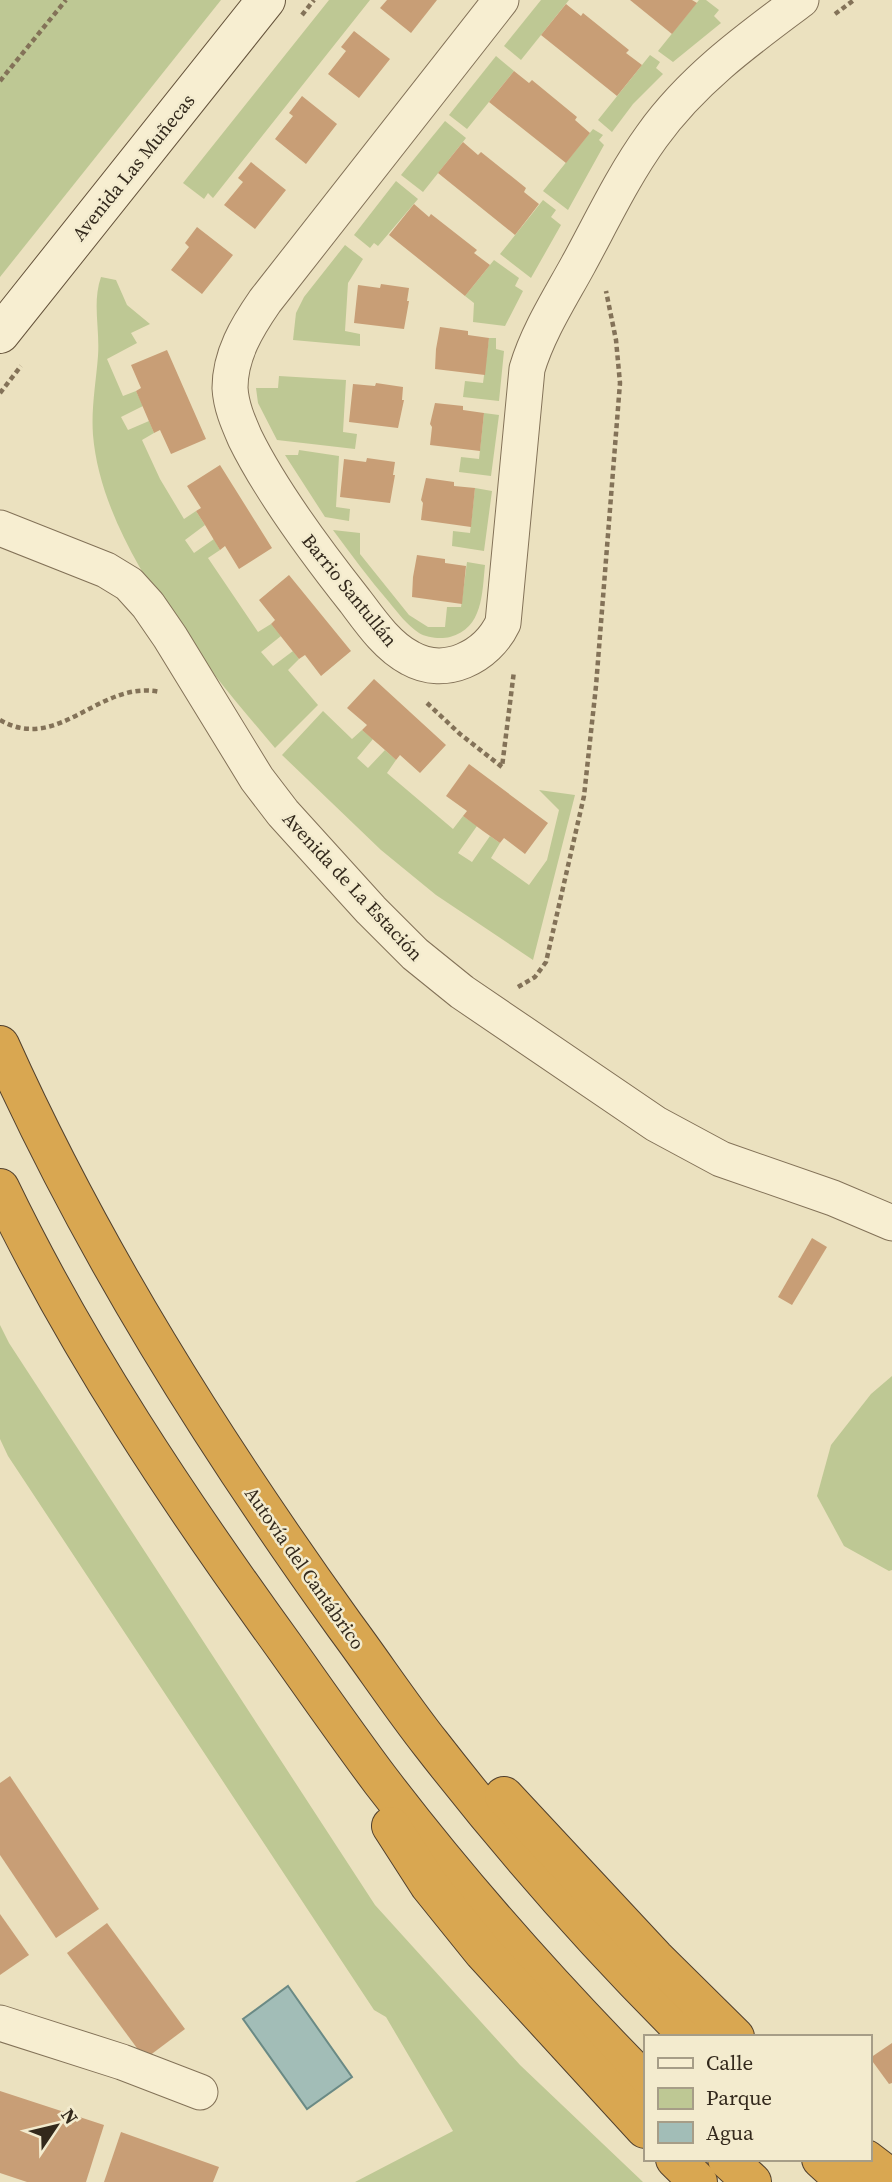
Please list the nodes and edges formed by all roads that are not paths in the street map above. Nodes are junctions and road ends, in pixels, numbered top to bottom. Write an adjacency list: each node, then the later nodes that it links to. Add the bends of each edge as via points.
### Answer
1 (266, 0): 4 (street, Avenida Las Muñecas)
2 (501, 0): 3 (street, Barrio Santullán, via 265,301 232,363 233,411 296,521 394,648 431,664 465,661 478,654 503,623 527,369 625,178 685,95 722,60)
3 (801, 0)
4 (0, 334)
5 (0, 528): 8 (street, Avenida de La Estación, via 106,570 129,584 170,637 257,779 283,813 371,910 461,992 656,1124 721,1159)
6 (0, 1045): 9 (highway, Autovía del Cantábrico, via 67,1185 134,1307 277,1531)
7 (0, 1188): 10 (highway, via 80,1338 150,1453)
8 (892, 1223)
9 (348, 1629): 12 (highway, Autovía del Cantábrico, via 430,1744 527,1863); 13 (highway, via 655,1958)
10 (323, 1701): 14 (highway, via 480,1903); 16 (highway, via 384,1816 429,1885 491,1961)
11 (0, 2023): 15 (street)
12 (688, 2035)
13 (733, 2035)
14 (644, 2081)
15 (200, 2092)
16 (644, 2128)
17 (678, 2161): 22 (highway)
18 (729, 2161): 23 (highway)
19 (823, 2161): 24 (highway)
20 (869, 2161): 21 (highway)
21 (892, 2179)
22 (698, 2182)
23 (752, 2182)
24 (846, 2182)

